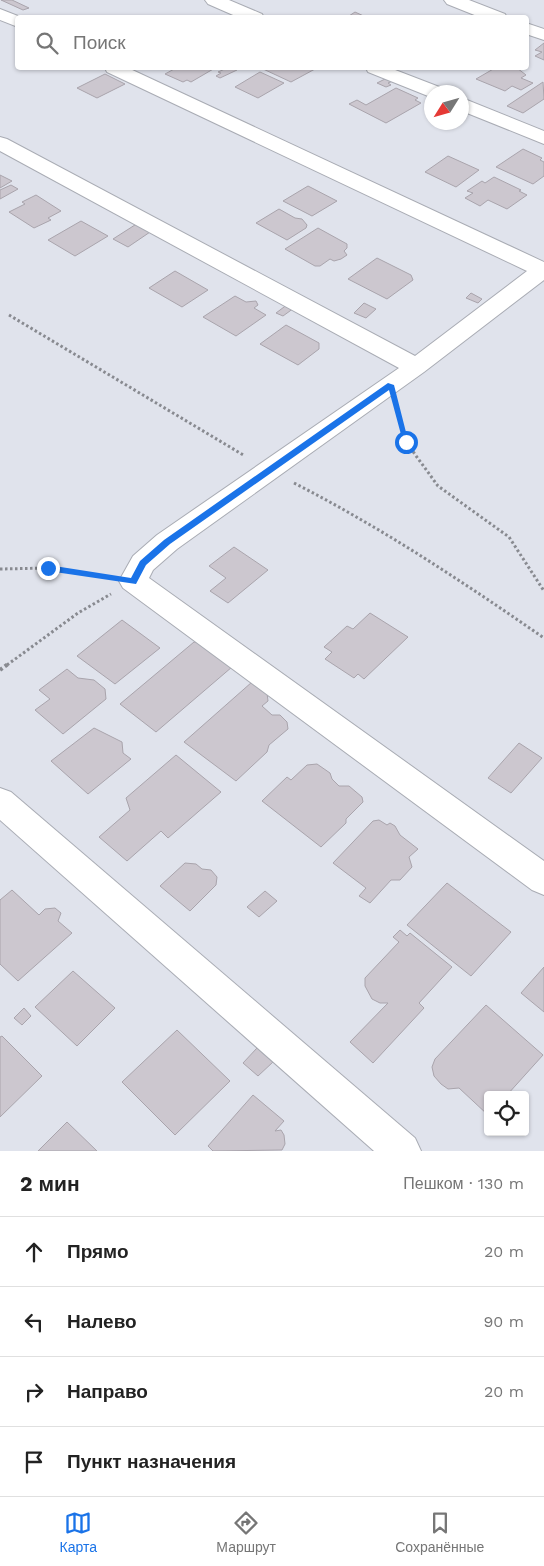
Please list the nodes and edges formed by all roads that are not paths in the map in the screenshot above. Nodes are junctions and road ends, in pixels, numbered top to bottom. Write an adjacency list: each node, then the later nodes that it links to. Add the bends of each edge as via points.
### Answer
1 (214, 0): 4 (street)
2 (453, 0): 5 (street)
3 (0, 14): 6 (street)
4 (249, 15)
5 (491, 15)
6 (15, 21)
7 (529, 29): 8 (street)
8 (544, 35)
9 (118, 70): 15 (street)
10 (380, 70): 11 (street)
11 (424, 88)
12 (469, 107): 13 (street)
13 (544, 138)
14 (0, 143): 16 (street)
15 (543, 270): 16 (street)
16 (416, 367): 18 (street, via 167,542 143,563 133,581)
17 (0, 801): 19 (street)
18 (544, 880)
19 (402, 1151)

